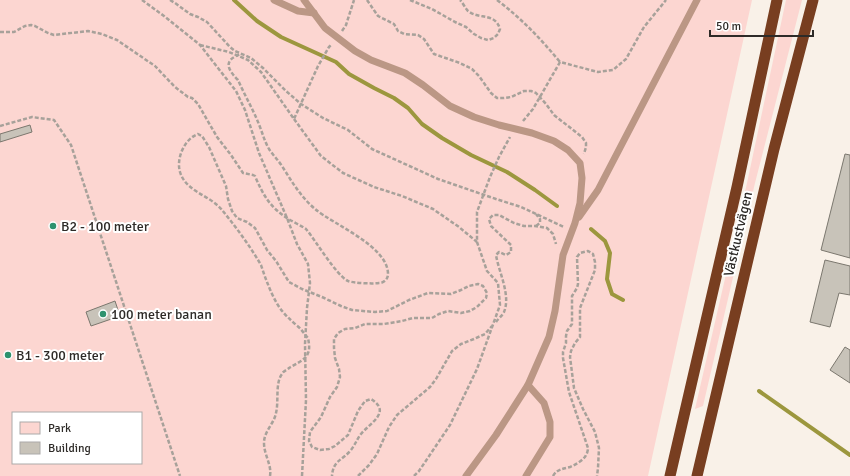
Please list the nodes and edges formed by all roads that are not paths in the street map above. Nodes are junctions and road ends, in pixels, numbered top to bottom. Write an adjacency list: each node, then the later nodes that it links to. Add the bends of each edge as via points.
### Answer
1 (274, 0): 6 (lane, via 298,11)
2 (304, 0): 6 (lane)
3 (697, 0): 7 (lane, via 598,190)
4 (777, 0): 11 (highway, Västkustvägen)
5 (813, 0): 12 (highway, Västkustvägen, via 774,149)
6 (314, 13): 7 (lane, via 325,28 355,51 405,73 450,106 474,117 554,141 568,150 580,163 582,178)
7 (575, 223): 8 (lane, via 563,256 549,337)
8 (528, 385): 9 (lane); 10 (lane, via 544,404 550,422 550,437)
9 (466, 476)
10 (526, 476)
11 (670, 476)
12 (697, 476)

